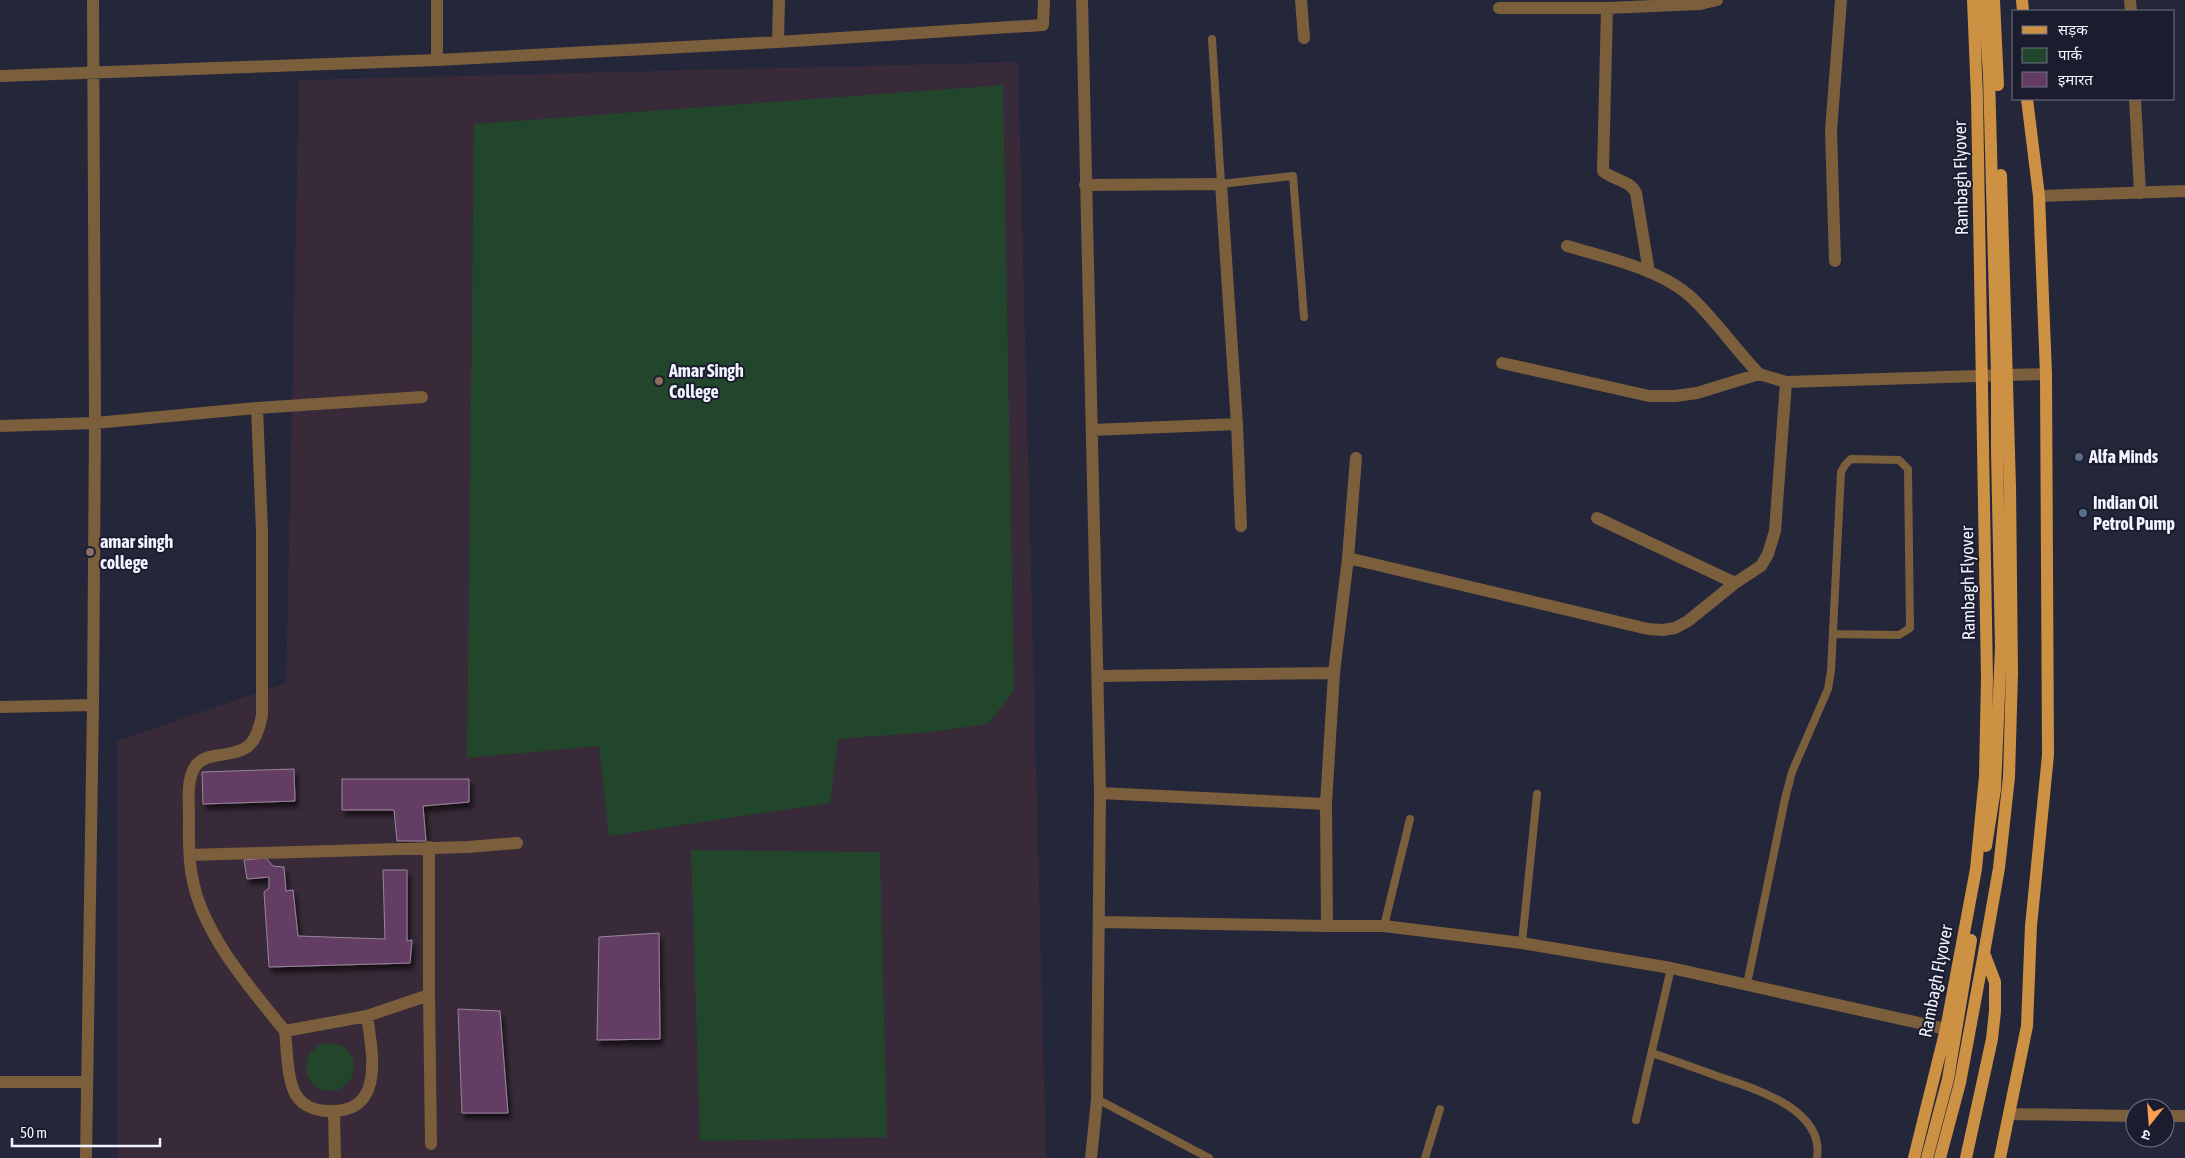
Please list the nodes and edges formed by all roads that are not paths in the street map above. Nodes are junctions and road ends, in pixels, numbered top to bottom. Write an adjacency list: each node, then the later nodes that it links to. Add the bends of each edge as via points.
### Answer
1 (93, 0): 18 (street)
2 (437, 0): 17 (street)
3 (779, 0): 16 (street)
4 (1044, 0): 16 (street, via 1043,25)
5 (1082, 0): 23 (street)
6 (1301, 0): 14 (street)
7 (1717, 0): 13 (street, via 1700,4)
8 (1841, 0): 28 (street, via 1831,131)
9 (1973, 0): 68 (main road, Rambagh Flyover, via 1987,678 1985,776 1976,869)
10 (1984, 0): 34 (main road)
11 (1994, 0): 63 (main road, via 2010,477 2012,673 2009,777 1999,868)
12 (1500, 8): 13 (street)
13 (1606, 8): 29 (street, via 1603,171 1633,187 1636,193)
14 (1304, 38)
15 (1212, 39): 22 (lane)
16 (778, 42): 17 (street)
17 (437, 60): 18 (street)
18 (93, 72): 19 (street); 38 (street)
19 (0, 76)
20 (2027, 100): 26 (main road)
21 (2135, 100): 25 (street)
22 (1221, 184): 23 (street); 30 (lane, via 1293,176); 39 (street)
23 (1085, 185): 41 (street)
24 (2185, 191): 25 (street)
25 (2140, 193): 26 (street)
26 (2039, 196): 33 (main road)
27 (1567, 246): 29 (street)
28 (1835, 261)
29 (1649, 272): 32 (street, via 1692,298)
30 (1304, 317)
31 (1502, 363): 32 (street, via 1649,396 1697,393)
32 (1759, 374): 35 (street)
33 (2046, 374): 34 (street); 76 (main road, via 2048,755 2031,926 2027,1026)
34 (1998, 376): 35 (street); 87 (main road, via 1996,452 2001,647 1995,789 1948,1079)
35 (1786, 382): 46 (street, via 1773,543 1761,566)
36 (422, 398): 37 (street)
37 (257, 408): 38 (street); 58 (street, via 262,531 262,714 259,731 252,744 242,751 210,757 196,766 188,790)
38 (95, 423): 40 (street); 50 (street)
39 (1237, 424): 41 (street); 44 (street)
40 (0, 426)
41 (1092, 430): 49 (street)
42 (1356, 458): 45 (street)
43 (1596, 518): 46 (street)
44 (1242, 526)
45 (1348, 558): 46 (street, via 1663,630 1688,621); 48 (street)
46 (1735, 583)
47 (1834, 634): 47 (lane, via 1899,635 1910,628 1908,469 1899,460 1852,459 1842,472); 65 (lane, via 1828,690 1792,772 1784,799)
48 (1334, 673): 49 (street); 54 (street)
49 (1098, 676): 52 (street)
50 (93, 705): 51 (street); 72 (street)
51 (0, 707)
52 (1100, 793): 54 (street); 59 (street)
53 (1536, 794): 62 (lane)
54 (1326, 804): 60 (street)
55 (1410, 819): 61 (lane)
56 (517, 843): 57 (street)
57 (429, 847): 58 (street); 66 (street)
58 (190, 854): 69 (street, via 196,892 212,928 242,979)
59 (1100, 922): 60 (street); 73 (street)
60 (1327, 926): 61 (street)
61 (1384, 926): 62 (street)
62 (1522, 943): 64 (street)
63 (1984, 952): 88 (main road, via 1960,1082); 89 (main road, via 1995,982 1995,1011)
64 (1671, 968): 65 (street); 70 (lane)
65 (1747, 984): 68 (street)
66 (429, 994): 67 (street); 79 (street)
67 (367, 1016): 69 (street); 75 (street, via 374,1062 370,1086 356,1104)
68 (1946, 1028): 86 (main road, Rambagh Flyover)
69 (284, 1031): 75 (street, via 295,1095 312,1108)
70 (1652, 1053): 78 (lane); 85 (lane, via 1774,1097 1812,1128)
71 (0, 1082): 72 (street)
72 (86, 1082): 80 (street)
73 (1097, 1099): 82 (street); 83 (lane)
74 (1440, 1109): 84 (lane)
75 (334, 1111): 81 (street)
76 (2008, 1114): 77 (street); 90 (main road)
77 (2125, 1116)
78 (1636, 1120)
79 (431, 1144)
80 (86, 1158)
81 (335, 1158)
82 (1092, 1158)
83 (1210, 1158)
84 (1425, 1158)
85 (1817, 1158)
86 (1914, 1158)
87 (1927, 1158)
88 (1940, 1158)
89 (1966, 1158)
90 (2000, 1158)

